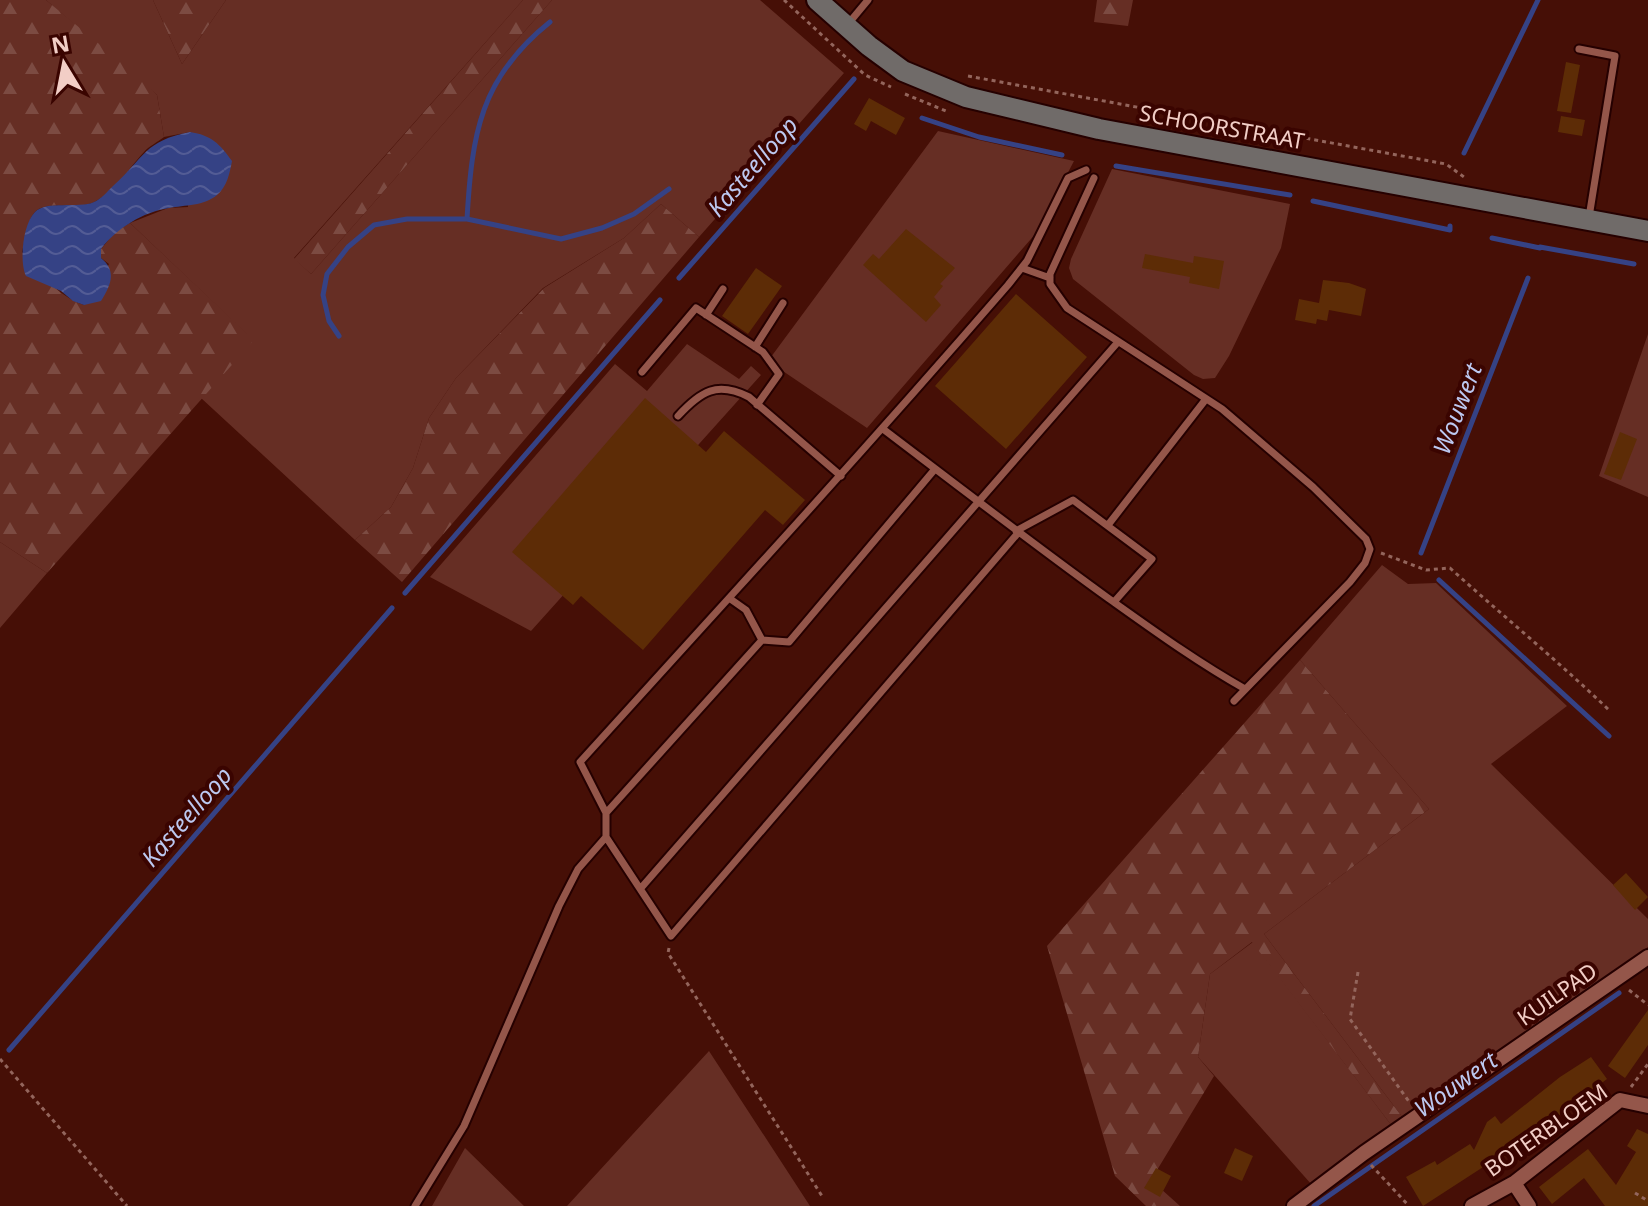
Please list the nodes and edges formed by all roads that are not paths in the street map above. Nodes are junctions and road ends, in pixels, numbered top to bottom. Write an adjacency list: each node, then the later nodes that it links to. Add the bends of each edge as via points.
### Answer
1 (817, 0): 3 (street, SCHOORSTRAAT)
2 (868, 0): 3 (lane)
3 (846, 26): 7 (street, SCHOORSTRAAT, via 903,71 988,103 1099,129)
4 (1579, 49): 7 (lane, via 1615,56)
5 (1086, 170): 9 (lane, via 1068,178)
6 (1094, 178): 10 (lane)
7 (1589, 220): 8 (street, SCHOORSTRAAT)
8 (1648, 231)
9 (1022, 268): 10 (lane); 20 (lane)
10 (1050, 278): 14 (lane, via 1067,308)
11 (723, 289): 13 (lane)
12 (783, 303): 15 (lane)
13 (706, 315): 15 (lane); 16 (lane, via 696,308)
14 (1118, 342): 17 (lane); 23 (lane)
15 (755, 347): 18 (lane, via 779,374)
16 (642, 372)
17 (1206, 399): 24 (lane); 29 (lane, via 1313,487 1370,549 1350,582)
18 (757, 405): 19 (lane, via 732,389 712,390); 22 (lane)
19 (678, 416)
20 (883, 429): 21 (lane); 22 (lane)
21 (935, 469): 23 (lane); 28 (lane, via 789,642)
22 (841, 476): 26 (lane)
23 (978, 502): 25 (lane); 33 (lane)
24 (1108, 525): 25 (lane, via 1073,500); 27 (lane, via 1152,559)
25 (1017, 532): 27 (lane); 33 (lane, via 671,936)
26 (729, 598): 28 (lane, via 746,610); 31 (lane, via 580,762)
27 (1114, 602): 29 (lane)
28 (762, 640): 31 (lane)
29 (1245, 689): 30 (lane)
30 (1234, 701)
31 (606, 813): 32 (lane)
32 (606, 837): 33 (lane); 37 (lane, via 578,869 464,1126)
33 (641, 888)
34 (1648, 957): 38 (street, KUILPAD)
35 (1648, 1106): 36 (street, BOTERBLOEM, via 1620,1100)
36 (1514, 1183): 39 (street, BOTERBLOEM); 40 (street)
37 (415, 1206)
38 (1294, 1206)
39 (1472, 1206)
40 (1529, 1206)

